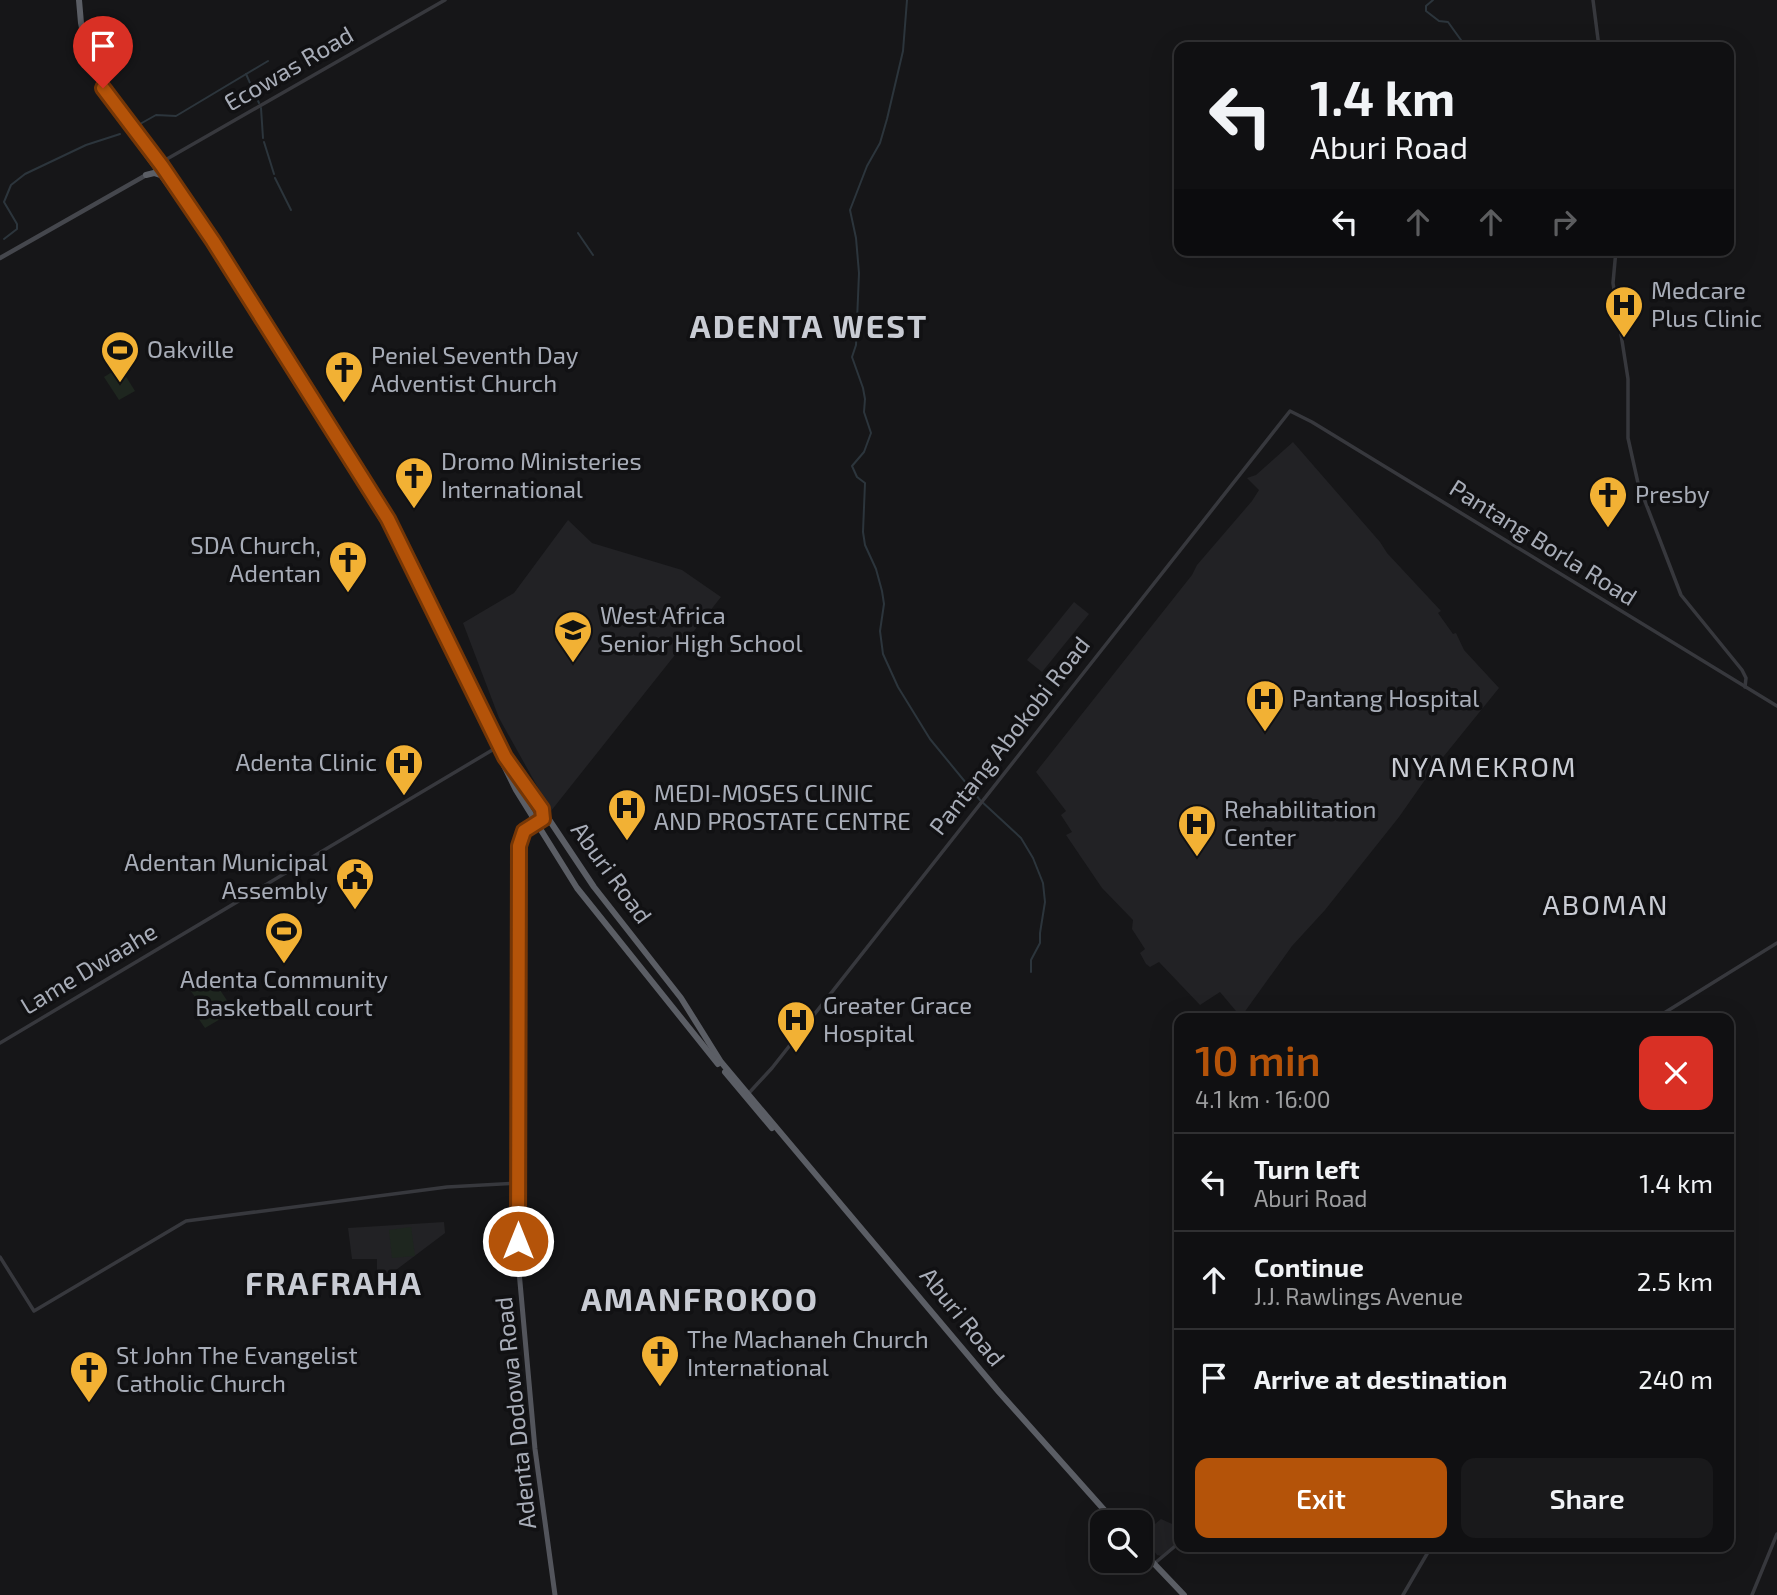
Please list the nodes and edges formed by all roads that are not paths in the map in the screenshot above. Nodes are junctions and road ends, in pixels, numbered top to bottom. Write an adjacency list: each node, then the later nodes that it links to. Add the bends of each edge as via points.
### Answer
1 (77, 0): 5 (highway, via 88,53 111,101); 5 (highway, via 78,36 90,70 113,113)
2 (445, 0): 7 (street, Ecowas Road)
3 (1593, 0): 4 (street)
4 (1598, 42)
5 (146, 150): 6 (highway); 8 (highway)
6 (154, 156): 7 (highway); 8 (highway)
7 (170, 159): 8 (street, Ecowas Road)
8 (158, 166): 9 (main road); 10 (highway); 11 (main road)
9 (146, 175): 10 (highway); 11 (main road)
10 (165, 176): 14 (highway); 14 (highway, Aburi Road, via 200,219)
11 (126, 185): 13 (main road)
12 (1615, 256): 18 (street, via 1613,283 1628,379 1628,438 1637,483 1679,593 1742,670)
13 (0, 258)
14 (266, 329): 16 (highway); 20 (highway, Aburi Road, via 385,511 450,640)
15 (1292, 410): 18 (street, Pantang Borla Road); 26 (street, Pantang Abokobi Road)
16 (352, 471): 17 (highway); 20 (highway, via 402,553)
17 (363, 485)
18 (1745, 687): 19 (street, Pantang Borla Road)
19 (1777, 706)
20 (495, 751): 21 (highway); 22 (highway, Aburi Road, via 542,809); 25 (street, Lame Dwaahe)
21 (531, 815): 22 (highway); 22 (highway, via 531,822)
22 (537, 823): 26 (highway, Aburi Road, via 666,978 714,1051); 26 (highway, Aburi Road, via 578,888 727,1075); 28 (main road, Adenta Dodowa Road, via 519,846)
23 (1777, 943): 24 (street)
24 (1664, 1013)
25 (0, 1043)
26 (748, 1091): 27 (highway, Aburi Road); 27 (highway, Aburi Road)
27 (783, 1138): 30 (highway, Aburi Road, via 984,1379)
28 (518, 1183): 29 (street, via 447,1187 186,1221 34,1311); 36 (main road, Adenta Dodowa Road, via 521,1299)
29 (0, 1257)
30 (1101, 1510)
31 (1777, 1534): 39 (street)
32 (1174, 1547): 34 (street)
33 (1428, 1552): 38 (street)
34 (1154, 1564): 37 (highway)
35 (1153, 1565): 37 (highway)
36 (555, 1595)
37 (1182, 1595)
38 (1403, 1595)
39 (1752, 1595)

